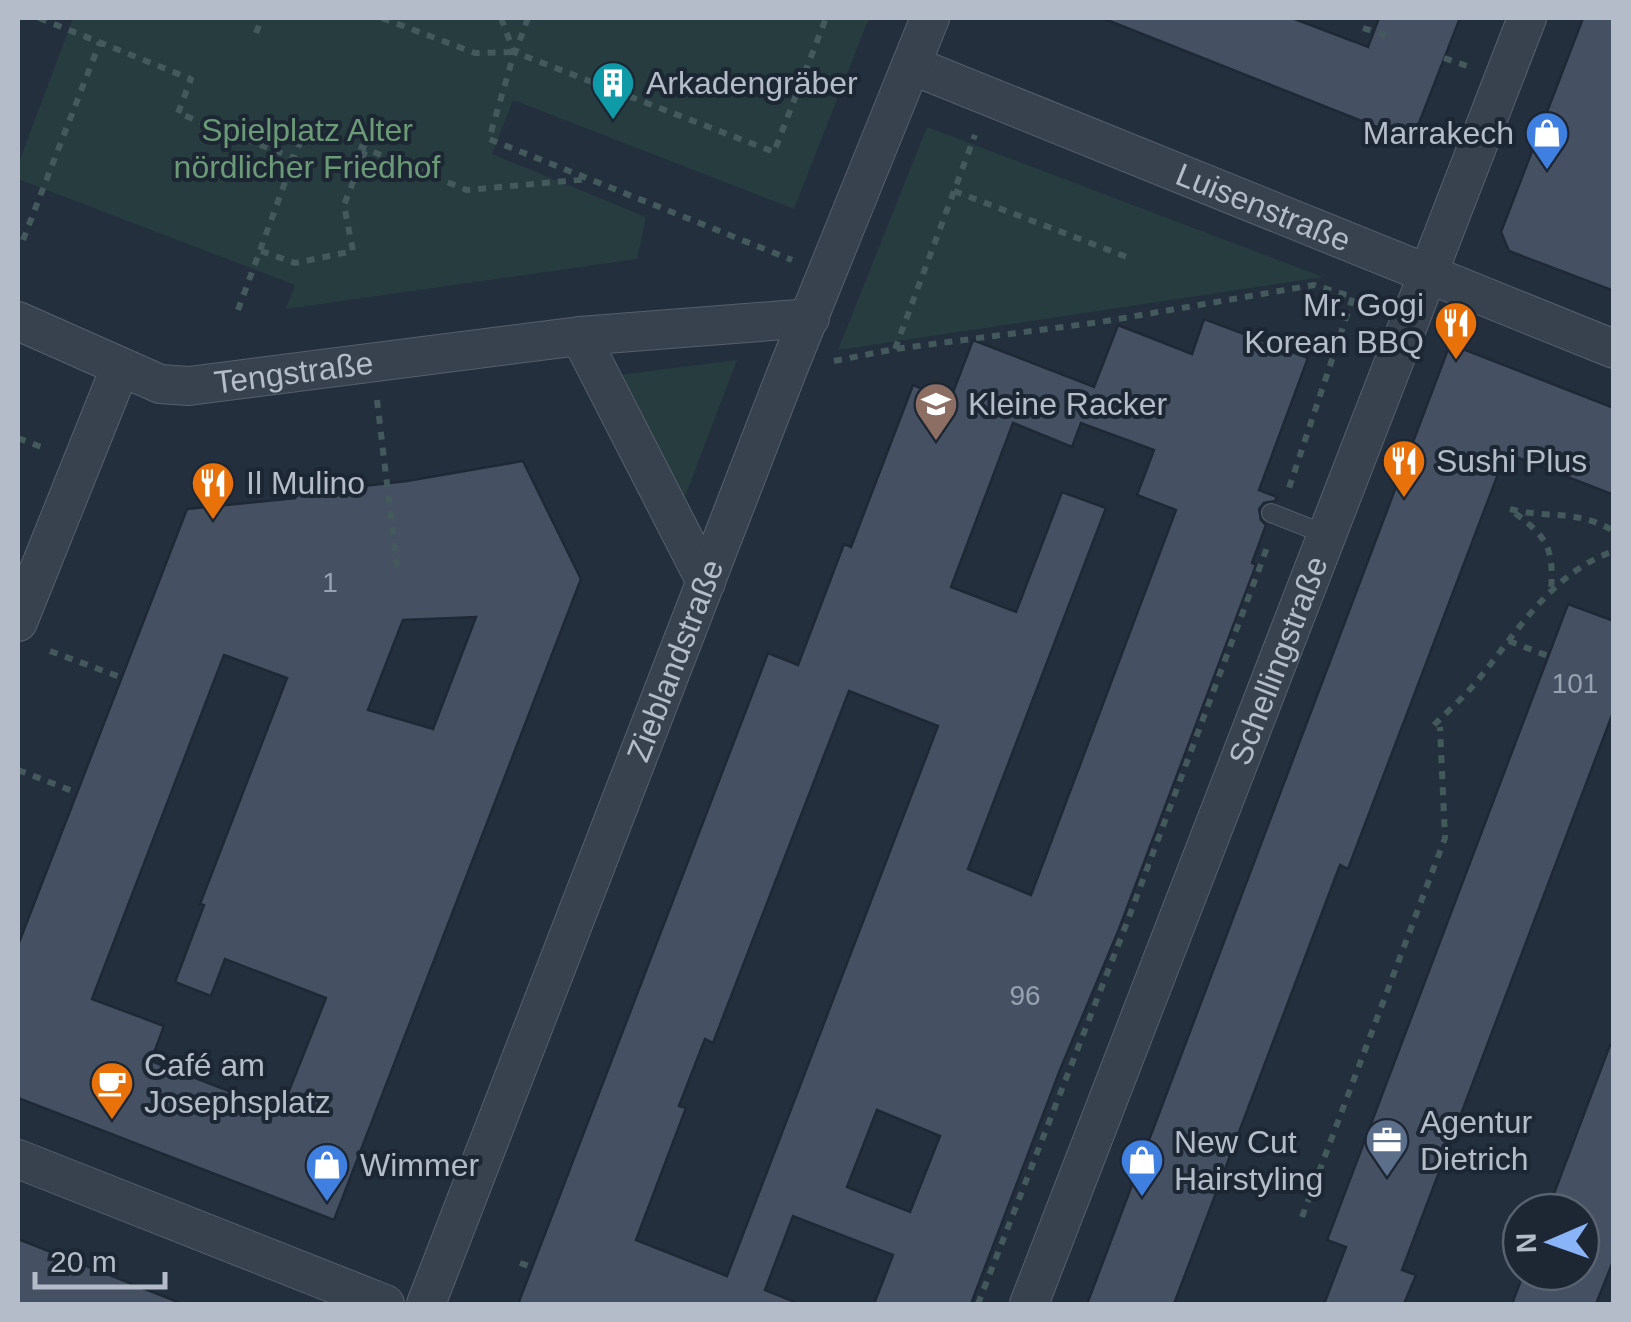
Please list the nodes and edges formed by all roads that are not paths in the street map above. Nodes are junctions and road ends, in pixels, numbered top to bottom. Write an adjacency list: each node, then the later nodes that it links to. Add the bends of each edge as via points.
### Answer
1 (930, 18): 3 (street, Zieblandstraße)
2 (1527, 18): 4 (street, Schellingstraße)
3 (911, 65): 4 (street, Luisenstraße); 5 (street, Zieblandstraße)
4 (1428, 274): 8 (street, Luisenstraße); 11 (street, Schellingstraße)
5 (810, 318): 7 (street, Tengstraße); 12 (street, Zieblandstraße)
6 (18, 320): 9 (street, Tengstraße)
7 (580, 336): 9 (street, Tengstraße, via 189,386 160,384); 12 (street)
8 (1614, 349)
9 (120, 368): 13 (street)
10 (1274, 515): 11 (lane)
11 (1327, 535): 17 (street, Schellingstraße)
12 (706, 582): 16 (street, Zieblandstraße)
13 (18, 622)
14 (18, 1159): 15 (street)
15 (385, 1304)
16 (426, 1304)
17 (1029, 1304)

